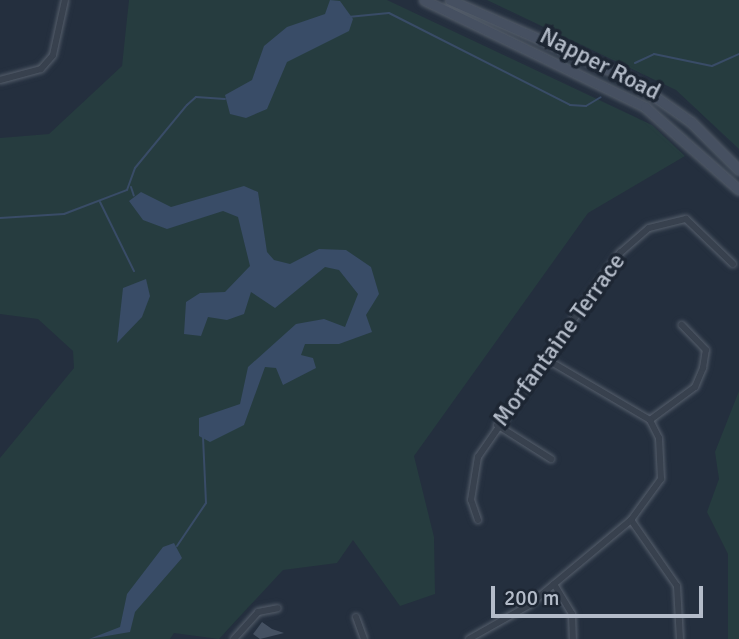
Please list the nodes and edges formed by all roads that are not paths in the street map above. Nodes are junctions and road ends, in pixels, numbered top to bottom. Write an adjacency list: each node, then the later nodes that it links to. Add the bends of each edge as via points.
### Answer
1 (65, 0): 4 (street, via 53,55 40,69)
2 (424, 0): 6 (main road, Napper Road, via 645,107)
3 (450, 0): 5 (main road, Napper Road, via 630,79 691,122)
4 (0, 79)
5 (739, 170)
6 (739, 190)
7 (733, 264): 9 (street, Morfantaine Terrace, via 686,219 649,228 620,253)
8 (682, 325): 10 (street, via 706,350 703,368 695,387)
9 (547, 359): 10 (street); 11 (street, Morfantaine Terrace)
10 (650, 420): 14 (street, via 659,438 661,479)
11 (497, 425): 12 (street); 13 (street, Morfantaine Terrace, via 471,477)
12 (551, 459)
13 (478, 520)
14 (631, 520): 15 (street); 22 (street, via 677,586)
15 (554, 584): 20 (street, via 501,624); 21 (street, via 572,614)
16 (278, 608): 18 (street, via 258,612)
17 (356, 617): 19 (street)
18 (234, 639)
19 (364, 639)
20 (469, 639)
21 (573, 639)
22 (680, 639)

